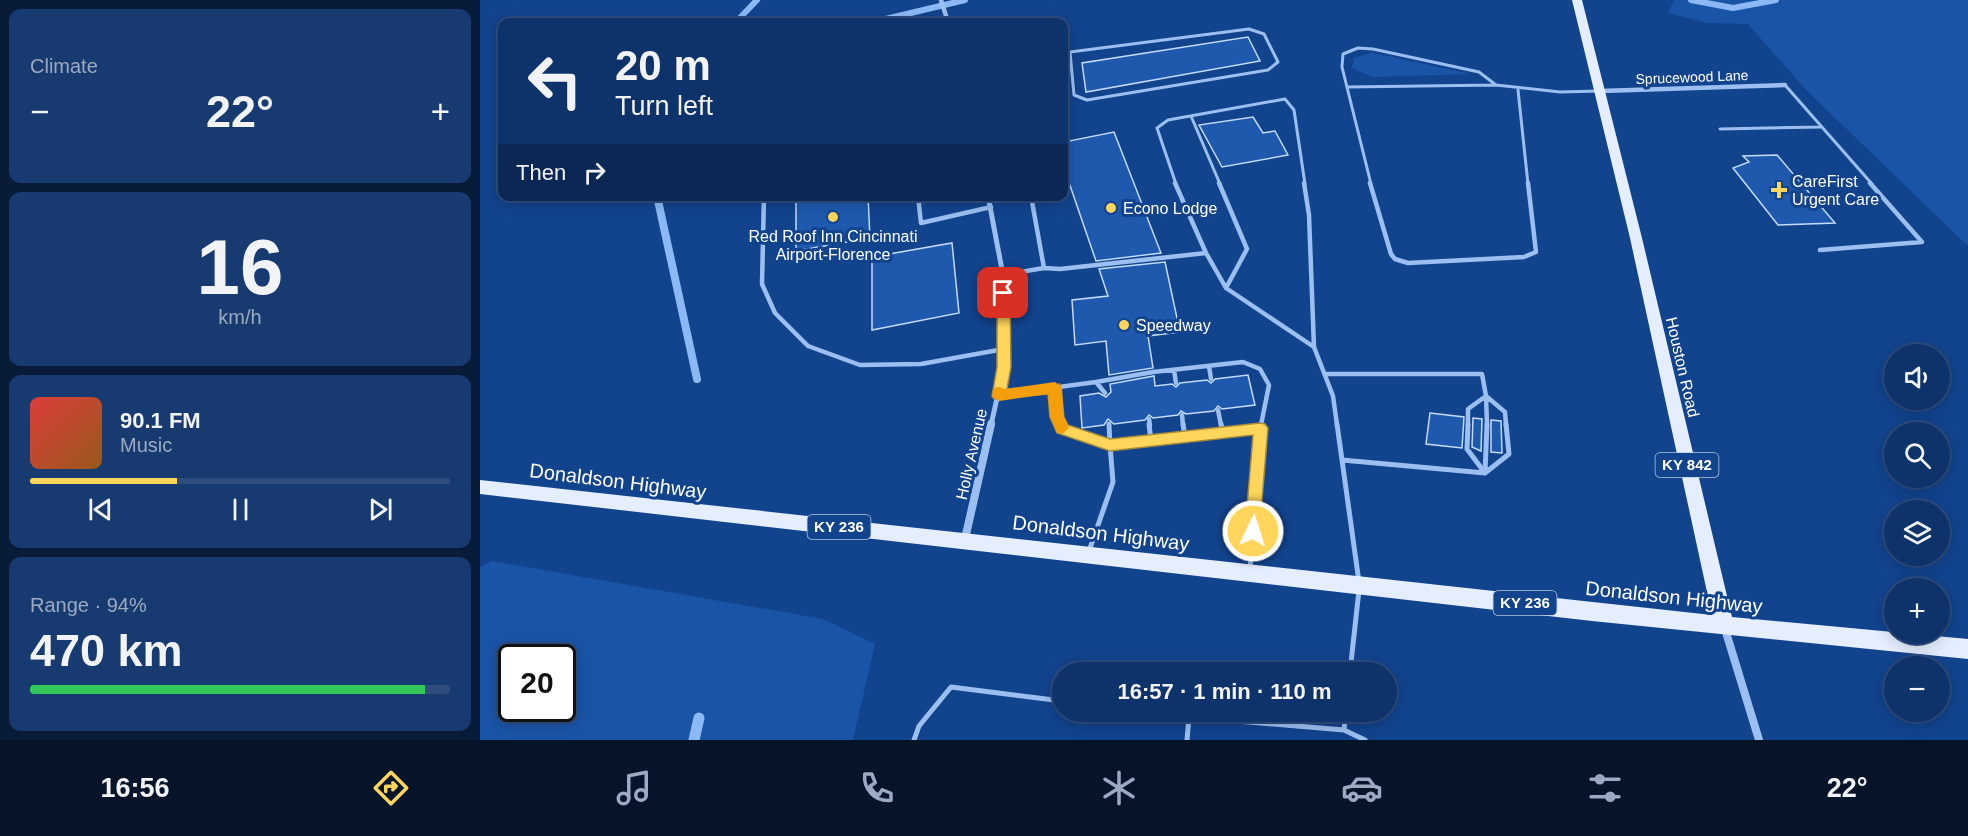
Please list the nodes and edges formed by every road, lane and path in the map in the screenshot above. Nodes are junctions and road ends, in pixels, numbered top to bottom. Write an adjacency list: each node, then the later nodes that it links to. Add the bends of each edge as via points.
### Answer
1 (941, 0): 3 (street)
2 (1577, 0): 10 (main road, Houston Road / KY 842)
3 (947, 18)
4 (1070, 52): 4 (lane, via 1249,29 1264,34 1278,62 1268,70 1087,100 1074,95); 5 (lane)
5 (1068, 55)
6 (1496, 85): 8 (lane); 8 (lane, via 1479,72 1358,48 1345,51 1341,57); 9 (lane)
7 (1785, 85): 10 (street, Sprucewood Lane); 12 (lane)
8 (1347, 87): 9 (lane, via 1391,254 1408,263 1530,256 1537,248)
9 (1518, 90): 10 (lane)
10 (1600, 91): 52 (main road, Houston Road / KY 842)
11 (1191, 116): 20 (lane, via 1168,120 1157,128 1172,175); 23 (lane, via 1247,249); 24 (lane, via 1285,99 1294,110 1309,215)
12 (1821, 127): 13 (lane); 19 (lane, via 1922,242)
13 (1720, 129)
14 (764, 201): 25 (lane, via 762,284 775,313 808,346 860,365 921,364)
15 (919, 201): 18 (lane, via 921,223)
16 (989, 201): 18 (street, Holly Avenue)
17 (1032, 201): 21 (lane)
18 (991, 207): 22 (street, Holly Avenue)
19 (1820, 249)
20 (1206, 254): 21 (lane); 23 (lane)
21 (1044, 268): 22 (lane)
22 (1003, 274): 25 (street, Holly Avenue)
23 (1226, 288): 24 (lane)
24 (1314, 347): 28 (lane)
25 (1004, 349): 34 (street, Holly Avenue)
26 (1209, 366): 27 (lane); 29 (lane); 40 (lane, via 1243,362 1260,369 1269,385)
27 (1174, 370): 30 (lane); 31 (lane)
28 (1325, 374): 35 (lane, via 1482,374); 45 (lane, via 1333,396)
29 (1211, 379)
30 (1096, 382): 32 (lane); 33 (lane)
31 (1176, 383)
32 (1055, 388): 34 (lane); 44 (lane, via 1062,429)
33 (1105, 393)
34 (999, 396): 48 (street, Holly Avenue)
35 (1486, 396): 46 (lane); 46 (lane, via 1468,409 1467,449); 46 (lane, via 1505,412 1509,454)
36 (1218, 410): 41 (lane)
37 (1182, 415): 42 (lane)
38 (1149, 419): 43 (lane)
39 (1109, 424): 44 (lane)
40 (1260, 428): 41 (lane); 50 (lane)
41 (1223, 433): 42 (lane)
42 (1185, 437): 43 (lane)
43 (1151, 441): 44 (lane)
44 (1110, 445): 49 (lane, via 1113,482)
45 (1342, 460): 46 (lane); 51 (lane)
46 (1485, 473)
47 (480, 487): 48 (main road, Donaldson Highway / KY 236)
48 (964, 540): 49 (main road, Donaldson Highway / KY 236)
49 (1087, 555): 50 (main road, Donaldson Highway / KY 236)
50 (1250, 573): 51 (main road, Donaldson Highway / KY 236)
51 (1360, 585): 52 (main road, Donaldson Highway / KY 236); 54 (lane)
52 (1724, 625): 53 (main road, Donaldson Highway / KY 236); 63 (street, Houston Road)
53 (1968, 649)
54 (1351, 662)
55 (1052, 700): 60 (lane, via 951,687 919,726)
56 (1189, 722): 61 (lane)
57 (1249, 722): 59 (lane)
58 (1345, 722): 59 (lane)
59 (1344, 730): 62 (lane)
60 (914, 740)
61 (1187, 740)
62 (1365, 740)
63 (1759, 740)

